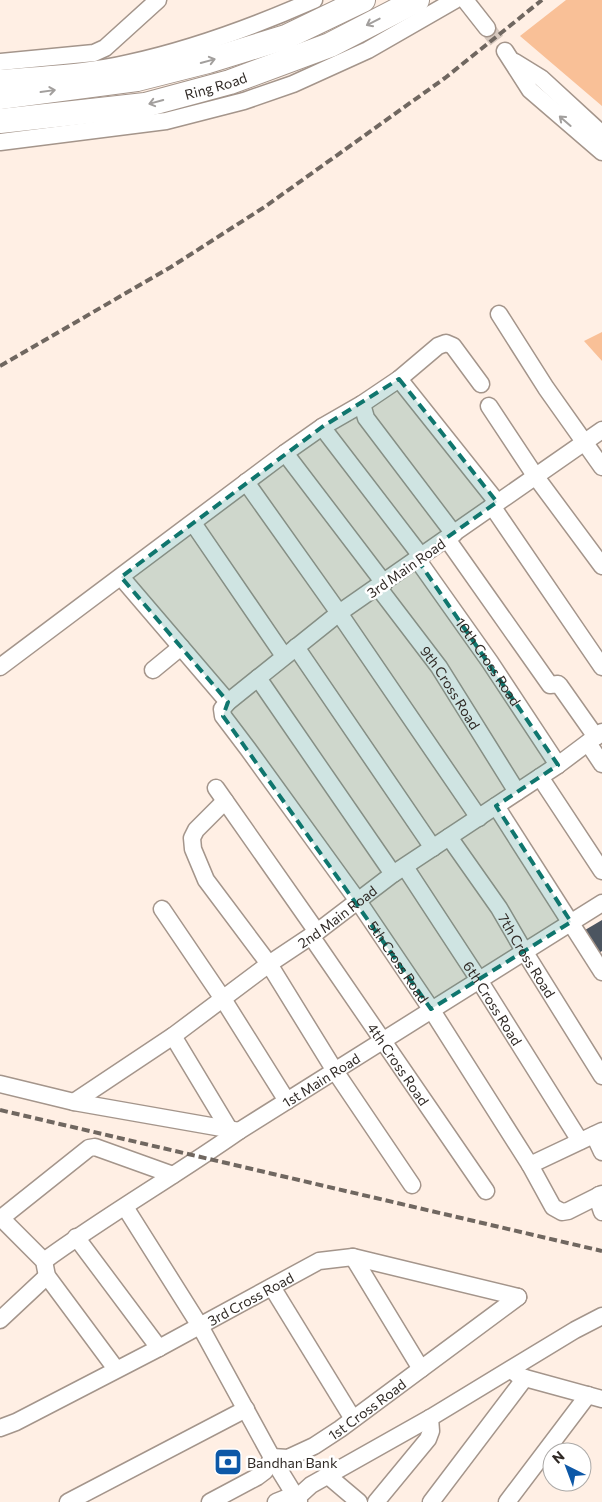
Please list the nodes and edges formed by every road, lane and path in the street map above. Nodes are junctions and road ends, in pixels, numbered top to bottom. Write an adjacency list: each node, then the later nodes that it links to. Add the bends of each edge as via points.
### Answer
1 (158, 0): 8 (street, via 104,48 94,53)
2 (314, 0): 9 (street, via 196,45 128,63 82,71)
3 (363, 0): 10 (highway, Ring Road, one-way to 3, via 137,79 208,61 286,37)
4 (417, 0): 11 (highway, Ring Road, one-way to 11, via 330,45 230,82 145,105)
5 (455, 0): 13 (street, via 368,50 292,84 244,101 166,121)
6 (465, 0): 7 (street)
7 (487, 28)
8 (0, 62)
9 (0, 78)
10 (0, 97)
11 (0, 121)
12 (602, 134): 14 (street, one-way to 12, via 530,90 508,56 540,78)
13 (0, 142)
14 (602, 152)
15 (499, 314): 22 (street)
16 (399, 379): 17 (street, via 446,343 453,346); 18 (street); 27 (street)
17 (481, 384)
18 (362, 404): 20 (street); 29 (street, via 366,418)
19 (490, 406): 25 (street)
20 (322, 427): 23 (street); 30 (street, 10th Cross Road)
21 (602, 430): 22 (street, 3rd Main Road)
22 (584, 442): 24 (street); 25 (street, 3rd Main Road)
23 (285, 452): 26 (street); 33 (street, 9th Cross Road)
24 (602, 467)
25 (536, 477): 27 (street, 3rd Main Road); 31 (street)
26 (246, 482): 28 (street); 34 (street)
27 (495, 504): 29 (street, 3rd Main Road); 38 (street)
28 (193, 523): 32 (street); 36 (street)
29 (450, 537): 30 (street, 3rd Main Road); 42 (street, via 521,645 550,685 560,686)
30 (419, 558): 33 (street, 3rd Main Road); 44 (street, 10th Cross Road)
31 (602, 566)
32 (121, 577): 35 (street, 5th Cross Road); 37 (street)
33 (381, 585): 34 (street, 3rd Main Road); 46 (street, 9th Cross Road, via 439,667)
34 (340, 613): 36 (street, 3rd Main Road); 48 (street)
35 (181, 646): 39 (street); 41 (street, 5th Cross Road)
36 (290, 652): 40 (street, 3rd Main Road); 50 (street)
37 (0, 667)
38 (602, 667)
39 (153, 670)
40 (258, 678): 41 (street, 3rd Main Road); 51 (street, 6th Cross Road)
41 (226, 709): 53 (street, 5th Cross Road, via 248,748)
42 (595, 737): 43 (street); 44 (street, 2nd Main Road)
43 (602, 764)
44 (558, 765): 45 (street, 2nd Main Road)
45 (540, 777): 46 (street, 2nd Main Road); 52 (street)
46 (517, 792): 47 (street, 2nd Main Road)
47 (496, 806): 48 (street, 2nd Main Road); 56 (street)
48 (479, 818): 49 (street, 2nd Main Road)
49 (449, 837): 50 (street, 2nd Main Road); 58 (street, 7th Cross Road, via 499,908)
50 (433, 848): 51 (street, 2nd Main Road)
51 (399, 871): 53 (street, 2nd Main Road); 61 (street, 6th Cross Road)
52 (602, 871)
53 (358, 901): 57 (street, 2nd Main Road); 63 (street, 5th Cross Road)
54 (602, 903): 56 (street, 1st Main Road)
55 (162, 909): 62 (street)
56 (571, 922): 58 (street, 1st Main Road); 60 (street)
57 (314, 934): 59 (street, 2nd Main Road); 59 (street, 4th Cross Road, via 220,795 196,830 192,838 193,849 206,880); 65 (street, 4th Cross Road)
58 (524, 951): 61 (street, 1st Main Road); 67 (street, 7th Cross Road)
59 (269, 964): 62 (street, 2nd Main Road); 66 (street)
60 (602, 972)
61 (479, 980): 63 (street, 1st Main Road); 72 (street, 6th Cross Road)
62 (223, 999): 64 (street, 2nd Main Road); 69 (street)
63 (431, 1009): 65 (street, 1st Main Road); 74 (street, 5th Cross Road)
64 (173, 1036): 70 (street, 2nd Main Road); 71 (street)
65 (383, 1041): 66 (street, 1st Main Road); 77 (street, 4th Cross Road)
66 (335, 1071): 69 (street, 1st Main Road); 76 (street)
67 (602, 1076)
68 (0, 1084): 70 (street)
69 (286, 1101): 71 (street, 1st Main Road)
70 (74, 1102): 71 (street)
71 (234, 1130): 75 (street, 1st Main Road)
72 (592, 1136): 73 (street, 6th Cross Road); 74 (street)
73 (602, 1152)
74 (530, 1165): 78 (street, 5th Cross Road, via 553,1207 562,1212)
75 (173, 1175): 79 (street, 1st Main Road); 81 (street, via 95,1147 89,1148)
76 (412, 1185)
77 (486, 1191)
78 (601, 1195): 80 (street)
79 (124, 1207): 82 (street, 1st Main Road); 89 (street)
80 (602, 1212)
81 (0, 1218): 84 (street)
82 (76, 1237): 84 (street, 1st Main Road); 90 (street)
83 (353, 1257): 85 (street, 3rd Cross Road, via 319,1261); 86 (street, 3rd Cross Road); 92 (street)
84 (46, 1269): 88 (street, 1st Main Road); 91 (street)
85 (272, 1287): 89 (street, 3rd Cross Road); 98 (street)
86 (518, 1297): 92 (street, 1st Cross Road)
87 (602, 1316): 93 (street)
88 (0, 1320)
89 (200, 1326): 90 (street, 3rd Cross Road); 96 (street)
90 (158, 1348): 91 (street, 3rd Cross Road)
91 (116, 1369): 99 (street, 3rd Cross Road)
92 (421, 1369): 98 (street, 1st Cross Road)
93 (509, 1371): 94 (street); 97 (street)
94 (525, 1378): 95 (street); 108 (street)
95 (595, 1397): 109 (street)
96 (246, 1409): 100 (street); 103 (street)
97 (430, 1418): 101 (street); 107 (street, via 428,1439)
98 (353, 1419): 100 (street, 1st Cross Road, via 305,1450)
99 (0, 1428)
100 (274, 1460): 102 (street); 104 (street, via 265,1472)
101 (327, 1475): 102 (street, via 304,1490); 106 (street)
102 (297, 1499): 105 (street, via 286,1498)
103 (68, 1502)
104 (210, 1502)
105 (276, 1502)
106 (360, 1502)
107 (376, 1502)
108 (431, 1502)
109 (507, 1502)

